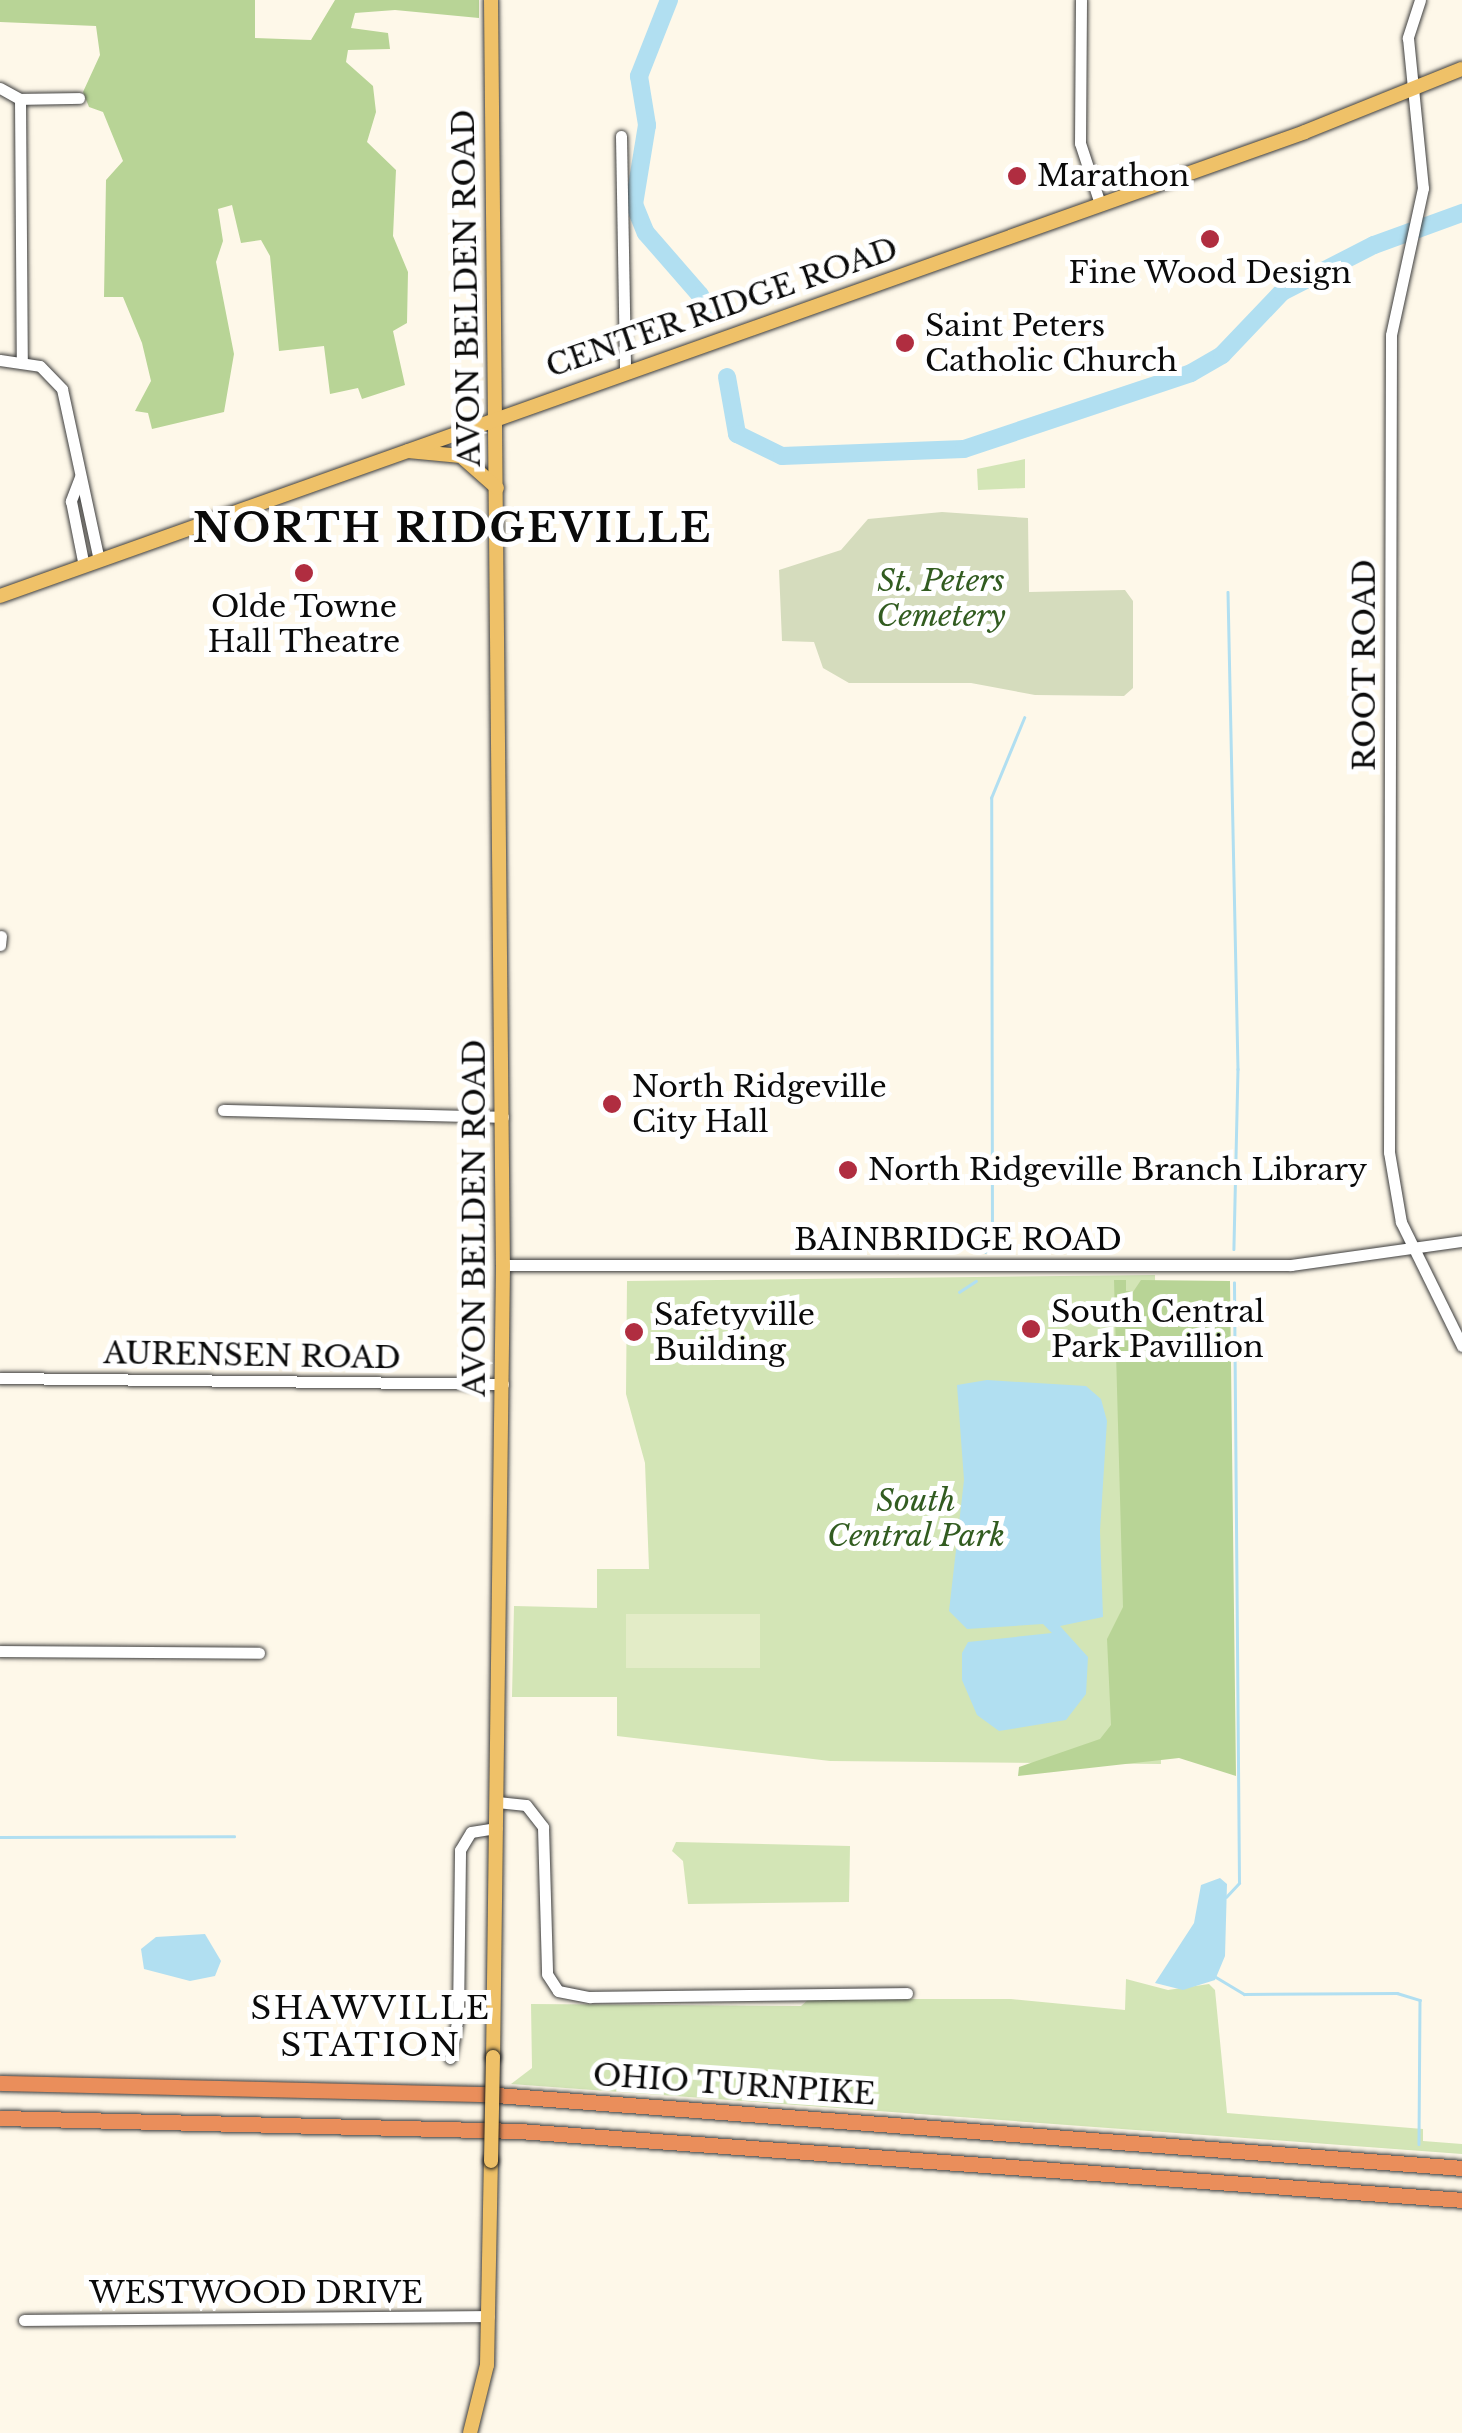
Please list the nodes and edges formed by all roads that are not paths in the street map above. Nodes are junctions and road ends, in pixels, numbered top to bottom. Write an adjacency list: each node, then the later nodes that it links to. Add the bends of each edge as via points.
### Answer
1 (492, 0): 14 (main road, AVON BELDEN ROAD)
2 (1082, 0): 10 (street, via 1080,143)
3 (1420, 0): 6 (street, ROOT ROAD, via 1408,38)
4 (1462, 69): 6 (main road, CENTER RIDGE ROAD)
5 (0, 88): 8 (street)
6 (1415, 90): 10 (main road, CENTER RIDGE ROAD); 24 (street, ROOT ROAD, via 1423,152 1418,222 1393,314 1390,442 1389,1152)
7 (79, 98): 8 (street)
8 (20, 99): 12 (street)
9 (621, 136): 13 (street)
10 (1100, 204): 13 (main road, CENTER RIDGE ROAD)
11 (0, 360): 12 (street)
12 (22, 363): 17 (street, via 40,366 62,389)
13 (625, 371): 14 (main road, CENTER RIDGE ROAD)
14 (496, 415): 15 (main road, CENTER RIDGE ROAD); 16 (main road, AVON BELDEN ROAD)
15 (397, 451): 16 (main road, via 462,456); 17 (main road, CENTER RIDGE ROAD)
16 (497, 488): 22 (main road, AVON BELDEN ROAD)
17 (92, 563): 18 (main road, CENTER RIDGE ROAD)
18 (0, 596)
19 (1, 936): 20 (street)
20 (0, 946)
21 (223, 1110): 22 (street)
22 (503, 1117): 25 (main road, AVON BELDEN ROAD)
23 (1462, 1241): 24 (street, BAINBRIDGE ROAD)
24 (1410, 1243): 25 (street, BAINBRIDGE ROAD, via 1290,1266); 26 (street, ROOT ROAD)
25 (504, 1265): 28 (main road, AVON BELDEN ROAD)
26 (1462, 1346)
27 (0, 1378): 28 (street, AURENSEN ROAD)
28 (503, 1384): 31 (main road, AVON BELDEN ROAD)
29 (0, 1651): 30 (street)
30 (259, 1653)
31 (497, 1802): 32 (main road, AVON BELDEN ROAD); 33 (street, via 526,1805 542,1826 548,1974 558,1992)
32 (496, 1828): 34 (street, via 471,1832 460,1850 458,2017); 39 (main road, AVON BELDEN ROAD, bridge)
33 (907, 1993)
34 (450, 2058)
35 (0, 2082): 37 (highway, OHIO TURNPIKE, via 483,2094)
36 (0, 2118): 38 (highway, OHIO TURNPIKE, via 519,2131)
37 (1462, 2168)
38 (1462, 2200)
39 (489, 2316): 40 (street, WESTWOOD DRIVE); 41 (main road, AVON BELDEN ROAD, via 484,2388)
40 (24, 2320)
41 (470, 2433)

